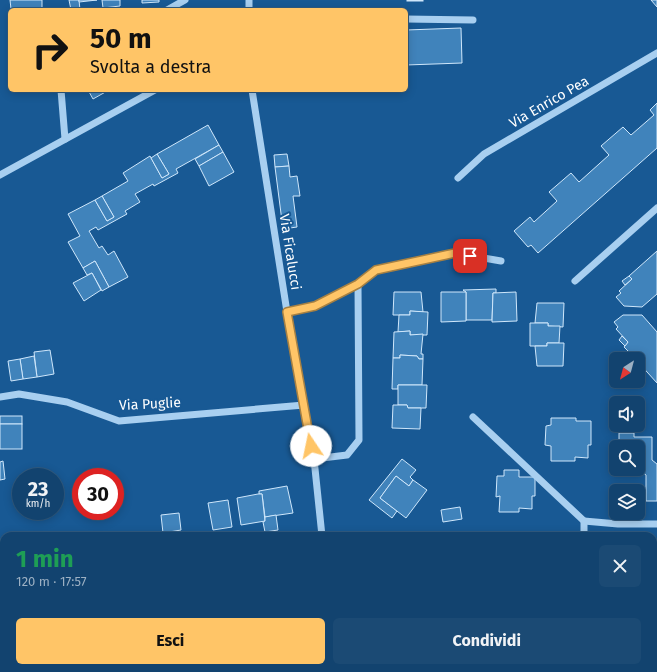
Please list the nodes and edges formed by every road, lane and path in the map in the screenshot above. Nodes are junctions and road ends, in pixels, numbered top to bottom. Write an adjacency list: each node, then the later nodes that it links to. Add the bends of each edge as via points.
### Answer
1 (185, 0): 2 (street)
2 (171, 8)
3 (408, 19): 4 (street)
4 (473, 20)
5 (657, 53): 11 (street, Via Enrico Pea, via 484,154)
6 (61, 92): 9 (street)
7 (151, 92): 9 (street)
8 (252, 92): 16 (street, Via Ficalucci)
9 (65, 138): 10 (street)
10 (0, 175)
11 (458, 178)
12 (657, 208): 14 (street)
13 (501, 261): 15 (street, via 455,253 376,270)
14 (575, 281)
15 (358, 284): 16 (street, via 315,306); 20 (street, via 359,440 348,455)
16 (287, 312): 18 (street, Via Ficalucci)
17 (0, 397): 18 (street, Via Puglie, via 19,394 67,402 119,421)
18 (304, 405): 20 (street, Via Ficalucci)
19 (473, 417): 21 (street)
20 (314, 459): 23 (street, Via Ficalucci)
21 (584, 521): 22 (street); 24 (street)
22 (657, 524)
23 (322, 532)
24 (584, 532)
25 (472, 672): 26 (street)
26 (476, 672)

